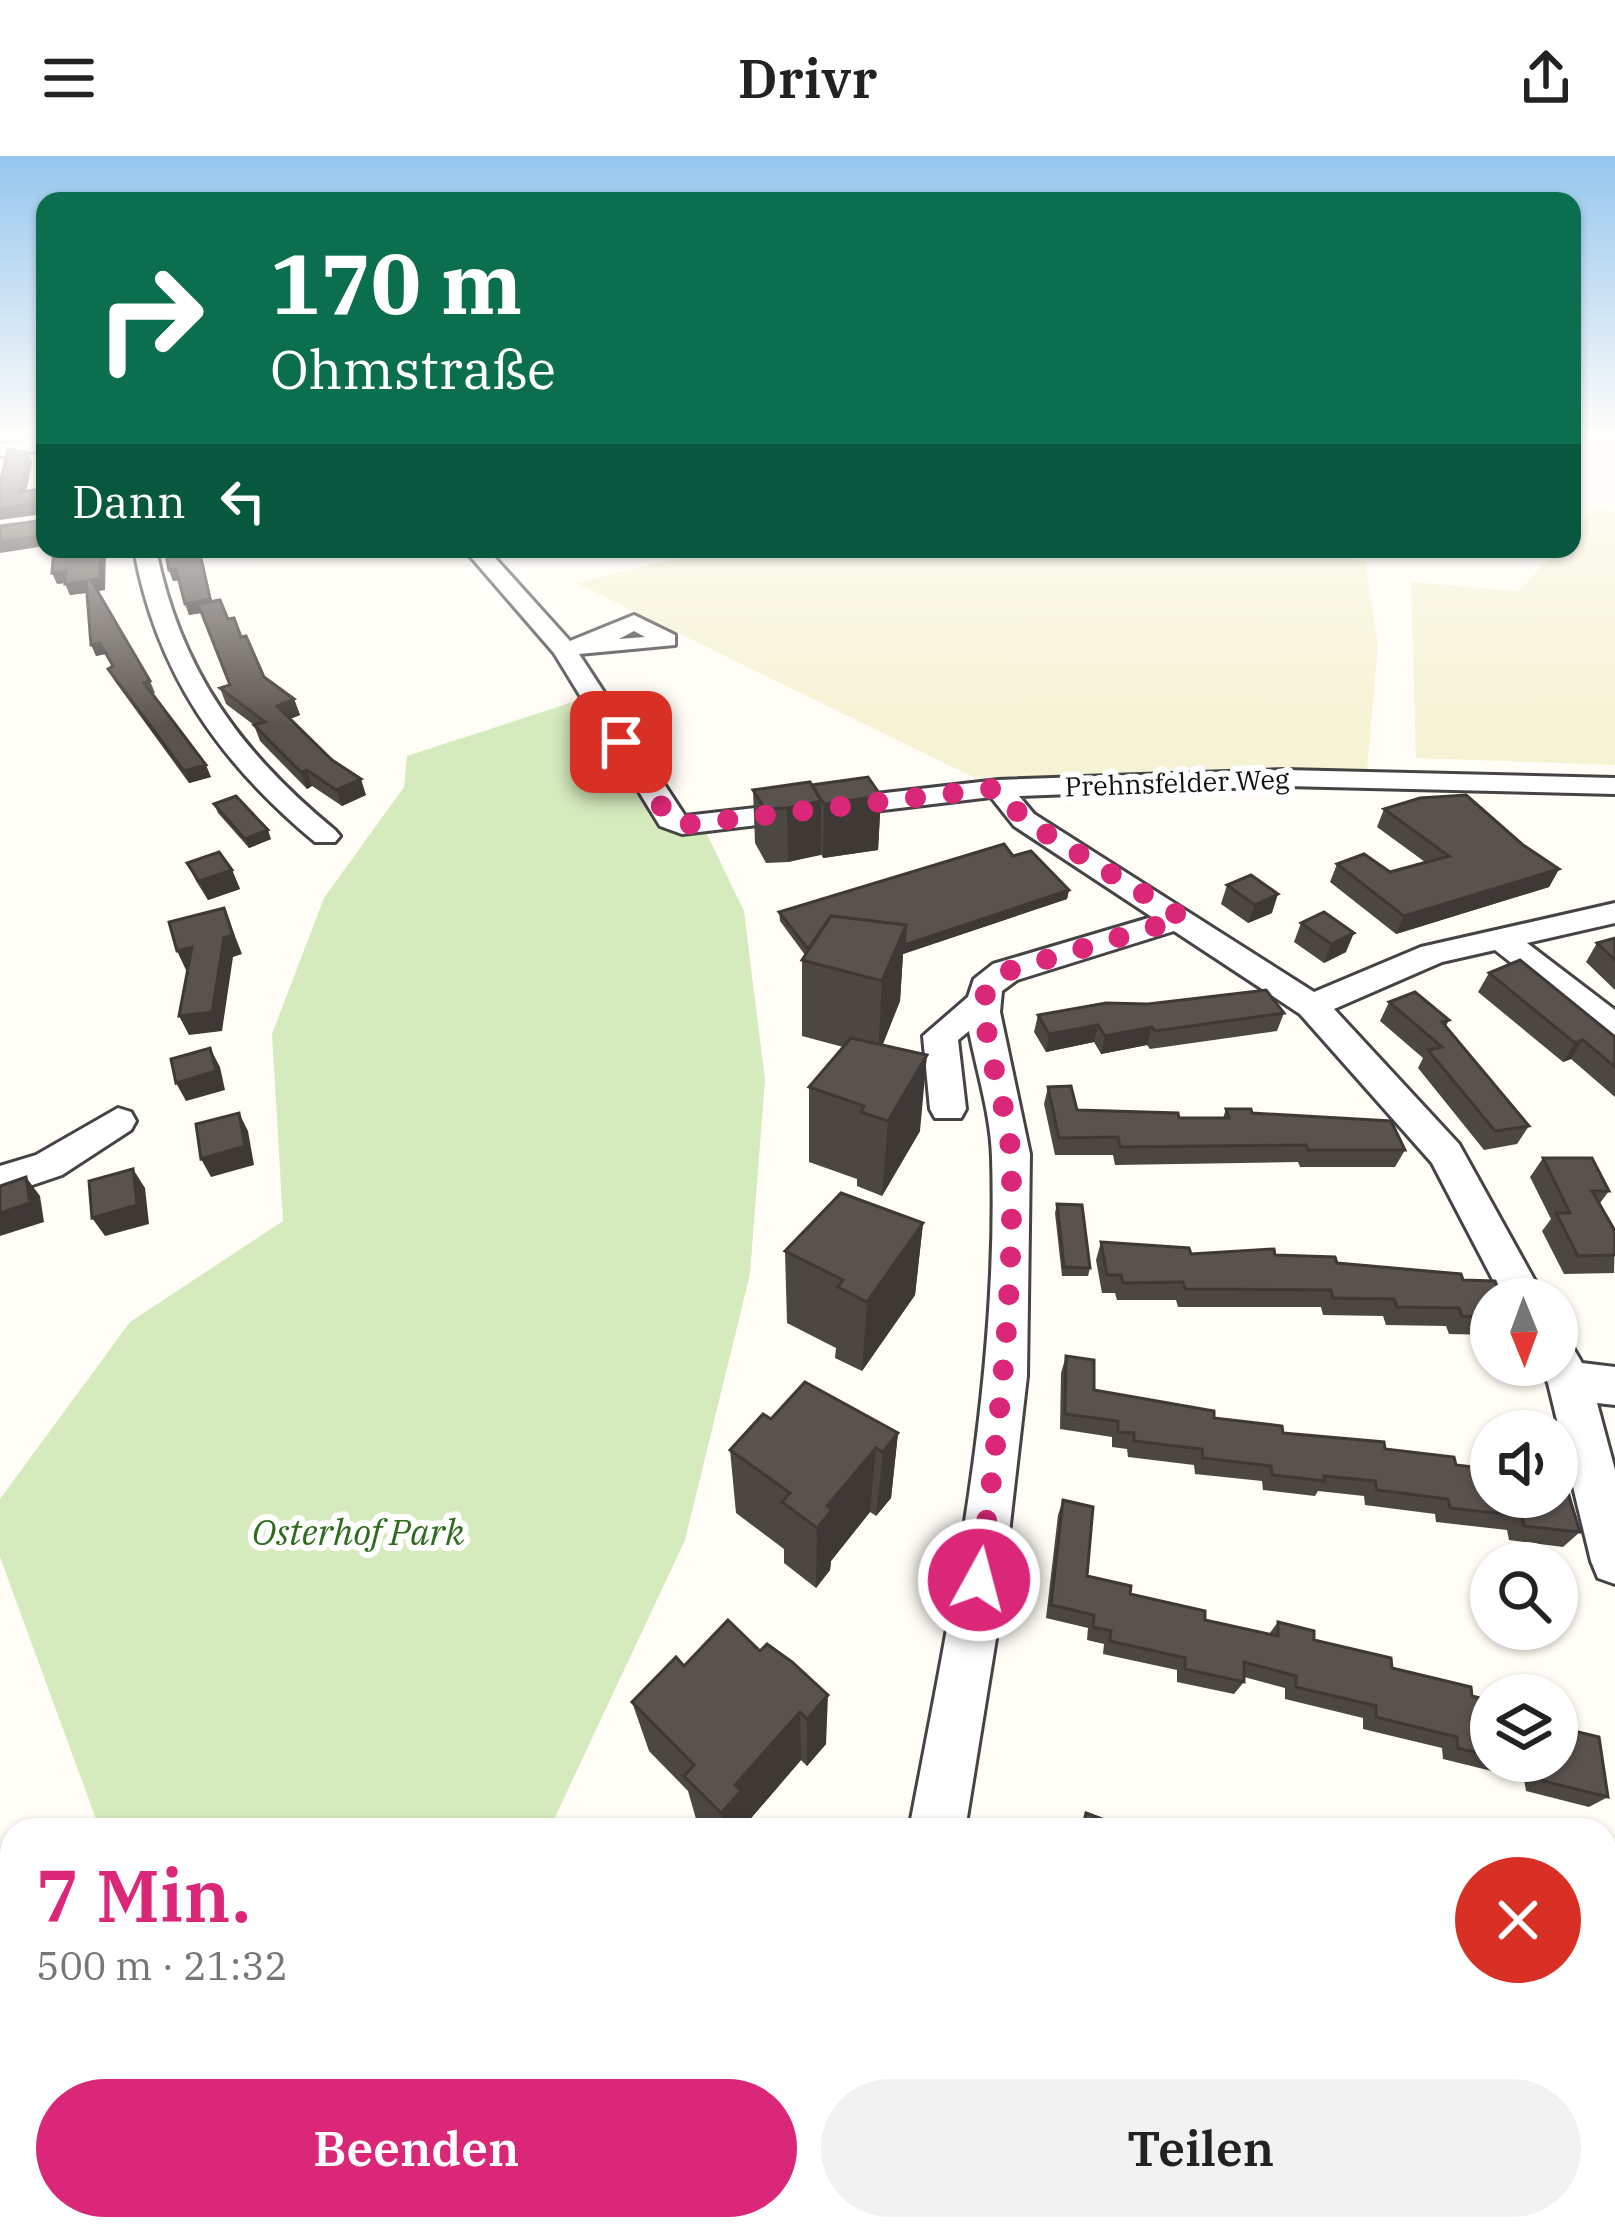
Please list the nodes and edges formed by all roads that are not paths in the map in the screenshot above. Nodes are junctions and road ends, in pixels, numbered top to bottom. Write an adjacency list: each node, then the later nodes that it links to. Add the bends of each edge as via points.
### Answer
1 (147, 558): 5 (street, via 202,712 271,794)
2 (485, 558): 4 (street, Prehnsfelder Weg, via 578,646 670,820 701,824)
3 (1615, 786): 4 (street, Prehnsfelder Weg, via 1285,778)
4 (998, 788): 7 (street, via 1024,820)
5 (325, 836)
6 (1615, 913): 8 (street)
7 (1183, 918): 9 (street, via 1005,972 986,987); 10 (street)
8 (1497, 936): 10 (street, via 1432,954); 11 (street)
9 (984, 1002): 12 (street, via 940,1036); 20 (street, via 1011,1154 1005,1376)
10 (1312, 1006): 15 (street, via 1446,1154)
11 (1615, 1027)
12 (948, 1109)
13 (118, 1121): 14 (street, via 49,1166)
14 (0, 1181)
15 (1513, 1278)
16 (1578, 1374): 17 (street)
17 (1615, 1385)
18 (1567, 1386): 19 (street)
19 (1615, 1562)
20 (939, 1818)

